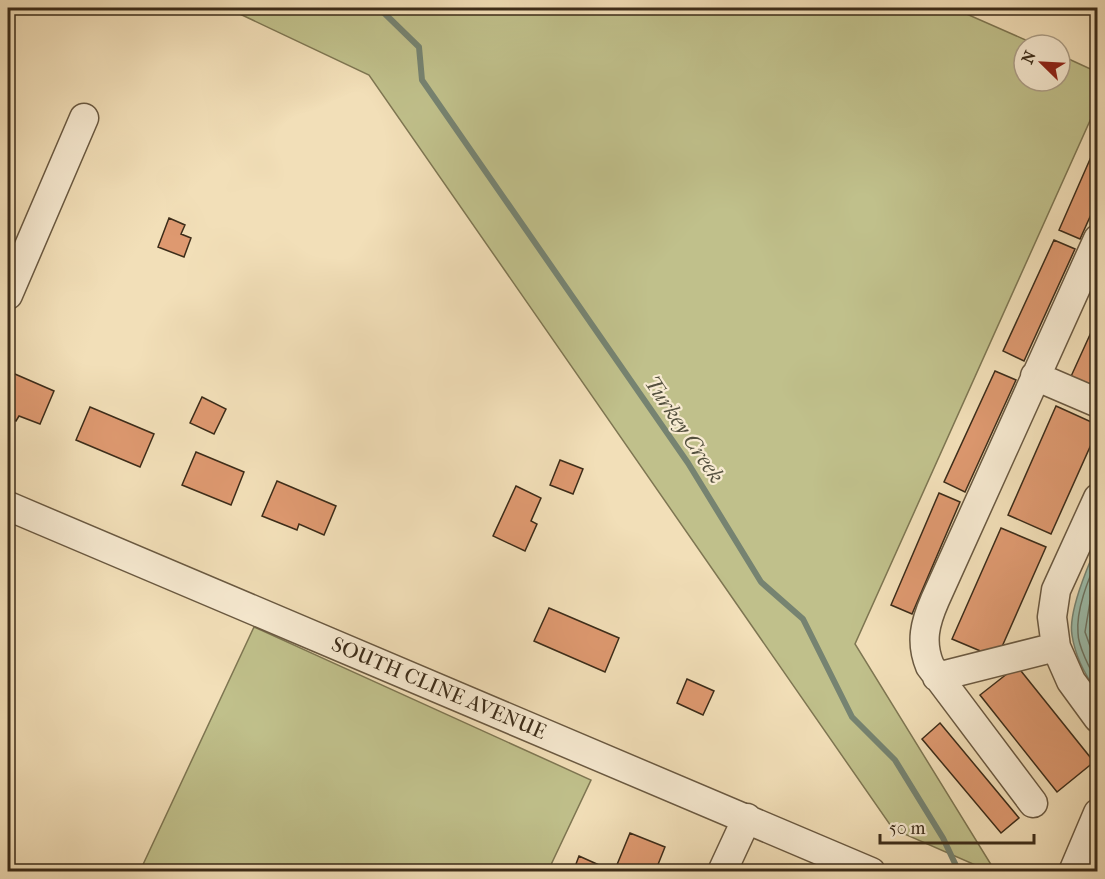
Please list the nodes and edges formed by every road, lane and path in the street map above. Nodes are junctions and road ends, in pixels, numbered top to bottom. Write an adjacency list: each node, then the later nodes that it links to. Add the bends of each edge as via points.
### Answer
1 (84, 118): 3 (street)
2 (1098, 238): 4 (street)
3 (8, 295)
4 (1035, 376): 5 (street); 9 (street, via 927,618 925,654)
5 (1098, 403)
6 (1098, 498): 8 (street, via 1056,590 1052,617)
7 (8, 506): 13 (street, SOUTH CLINE AVENUE)
8 (1056, 647): 9 (street); 10 (street, via 1071,681)
9 (937, 677): 11 (street)
10 (1098, 718)
11 (1033, 803)
12 (1098, 813): 16 (street)
13 (747, 818): 14 (street); 15 (street, SOUTH CLINE AVENUE)
14 (723, 872)
15 (871, 872)
16 (1072, 872)

